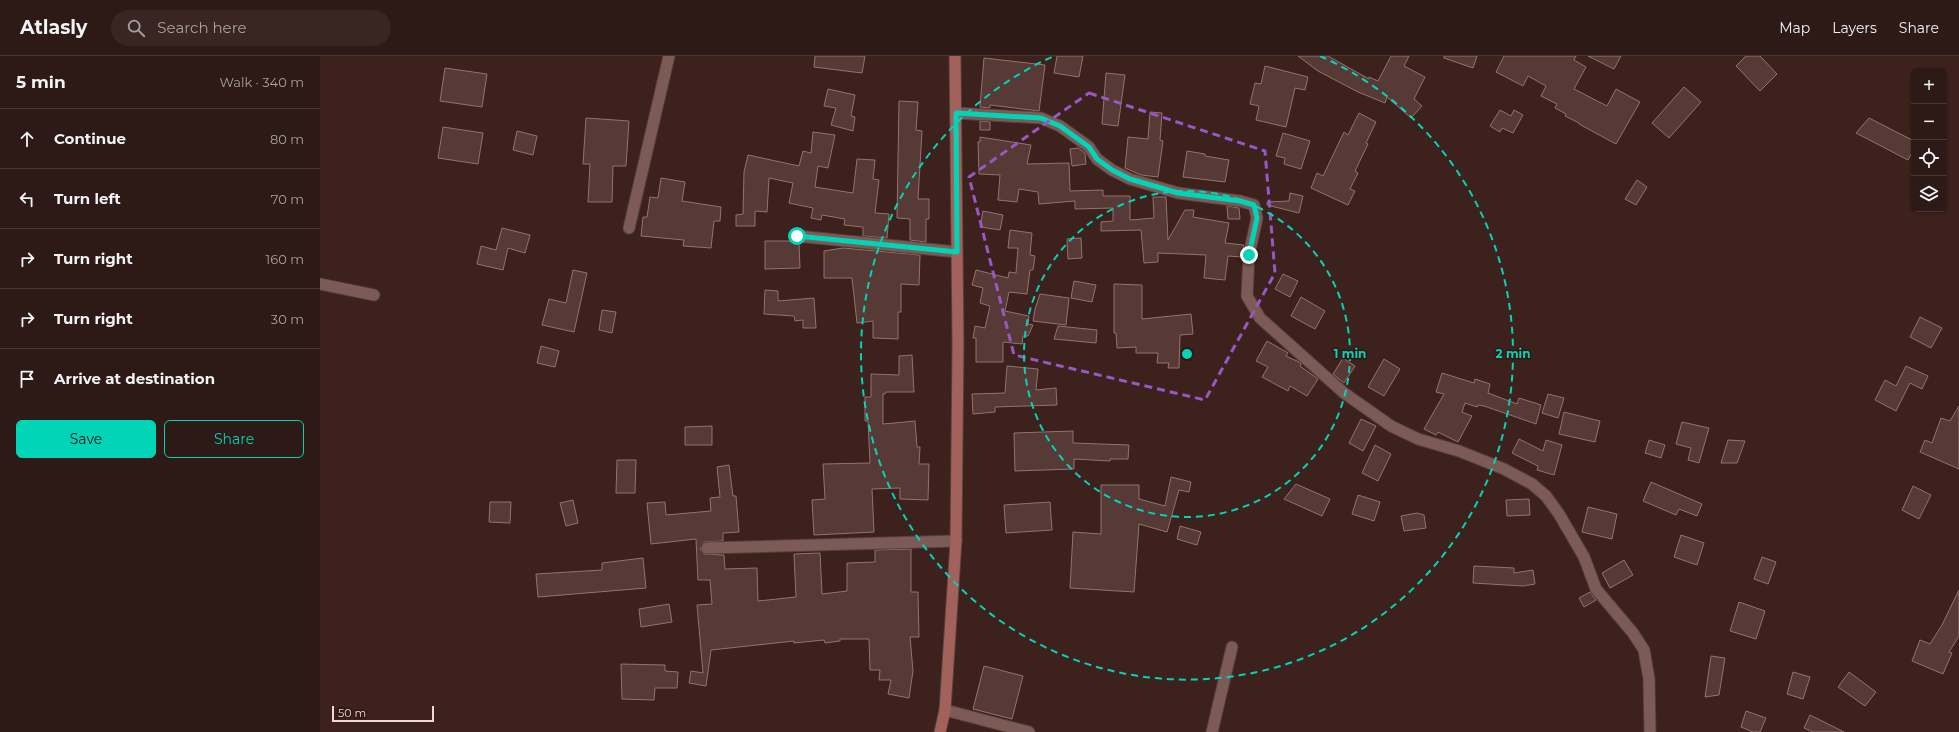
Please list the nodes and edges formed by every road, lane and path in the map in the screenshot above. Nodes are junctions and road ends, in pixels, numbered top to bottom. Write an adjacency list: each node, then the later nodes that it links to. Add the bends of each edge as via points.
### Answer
1 (669, 56): 4 (street)
2 (955, 56): 3 (main road)
3 (956, 113): 6 (main road); 16 (street, via 1041,118 1060,126 1089,147 1097,159 1130,179 1178,193 1254,205 1257,218 1249,255 1247,296 1260,318 1344,393 1391,426 1418,439 1459,451 1504,469 1532,484 1546,496 1584,557 1596,589 1644,650 1649,678)
4 (630, 228)
5 (797, 236): 6 (street)
6 (957, 252): 9 (main road)
7 (320, 284): 8 (street)
8 (374, 296)
9 (956, 541): 10 (street); 12 (main road)
10 (708, 548)
11 (1232, 647): 15 (street)
12 (945, 710): 13 (main road); 14 (street)
13 (940, 732)
14 (1029, 732)
15 (1212, 732)
16 (1650, 732)

